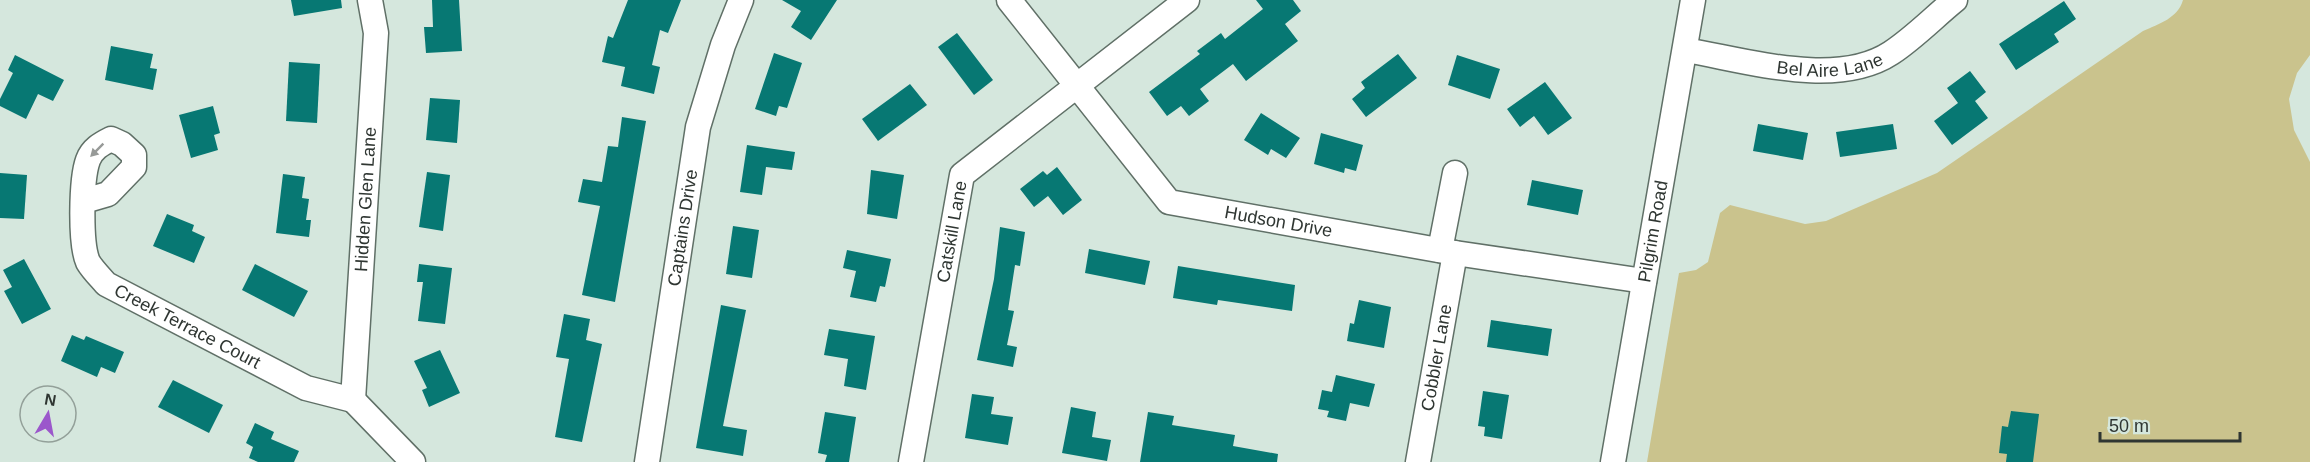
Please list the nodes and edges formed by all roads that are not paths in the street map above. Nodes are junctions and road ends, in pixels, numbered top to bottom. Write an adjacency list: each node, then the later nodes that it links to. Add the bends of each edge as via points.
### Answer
1 (370, 0): 13 (street, Hidden Glen Lane, via 376,33)
2 (741, 0): 15 (street, Captains Drive, via 698,127)
3 (1009, 0): 8 (street, Hudson Drive)
4 (1187, 0): 8 (street, Catskill Lane)
5 (1694, 0): 7 (street, Pilgrim Road)
6 (1955, 0): 7 (street, Bel Aire Lane, via 1890,53 1856,68 1820,72)
7 (1685, 50): 12 (street, Pilgrim Road)
8 (1076, 86): 11 (street, Hudson Drive, via 1169,202); 16 (street, Catskill Lane, via 962,176)
9 (1455, 173): 11 (street, Cobbler Lane)
10 (84, 201): 13 (street, Creek Terrace Court, via 82,225 88,261 106,284 306,388)
11 (1448, 252): 12 (street, Hudson Drive); 17 (street, Cobbler Lane)
12 (1644, 281): 18 (street, Pilgrim Road)
13 (353, 400): 14 (street)
14 (413, 462)
15 (647, 462)
16 (911, 462)
17 (1418, 462)
18 (1613, 462)

